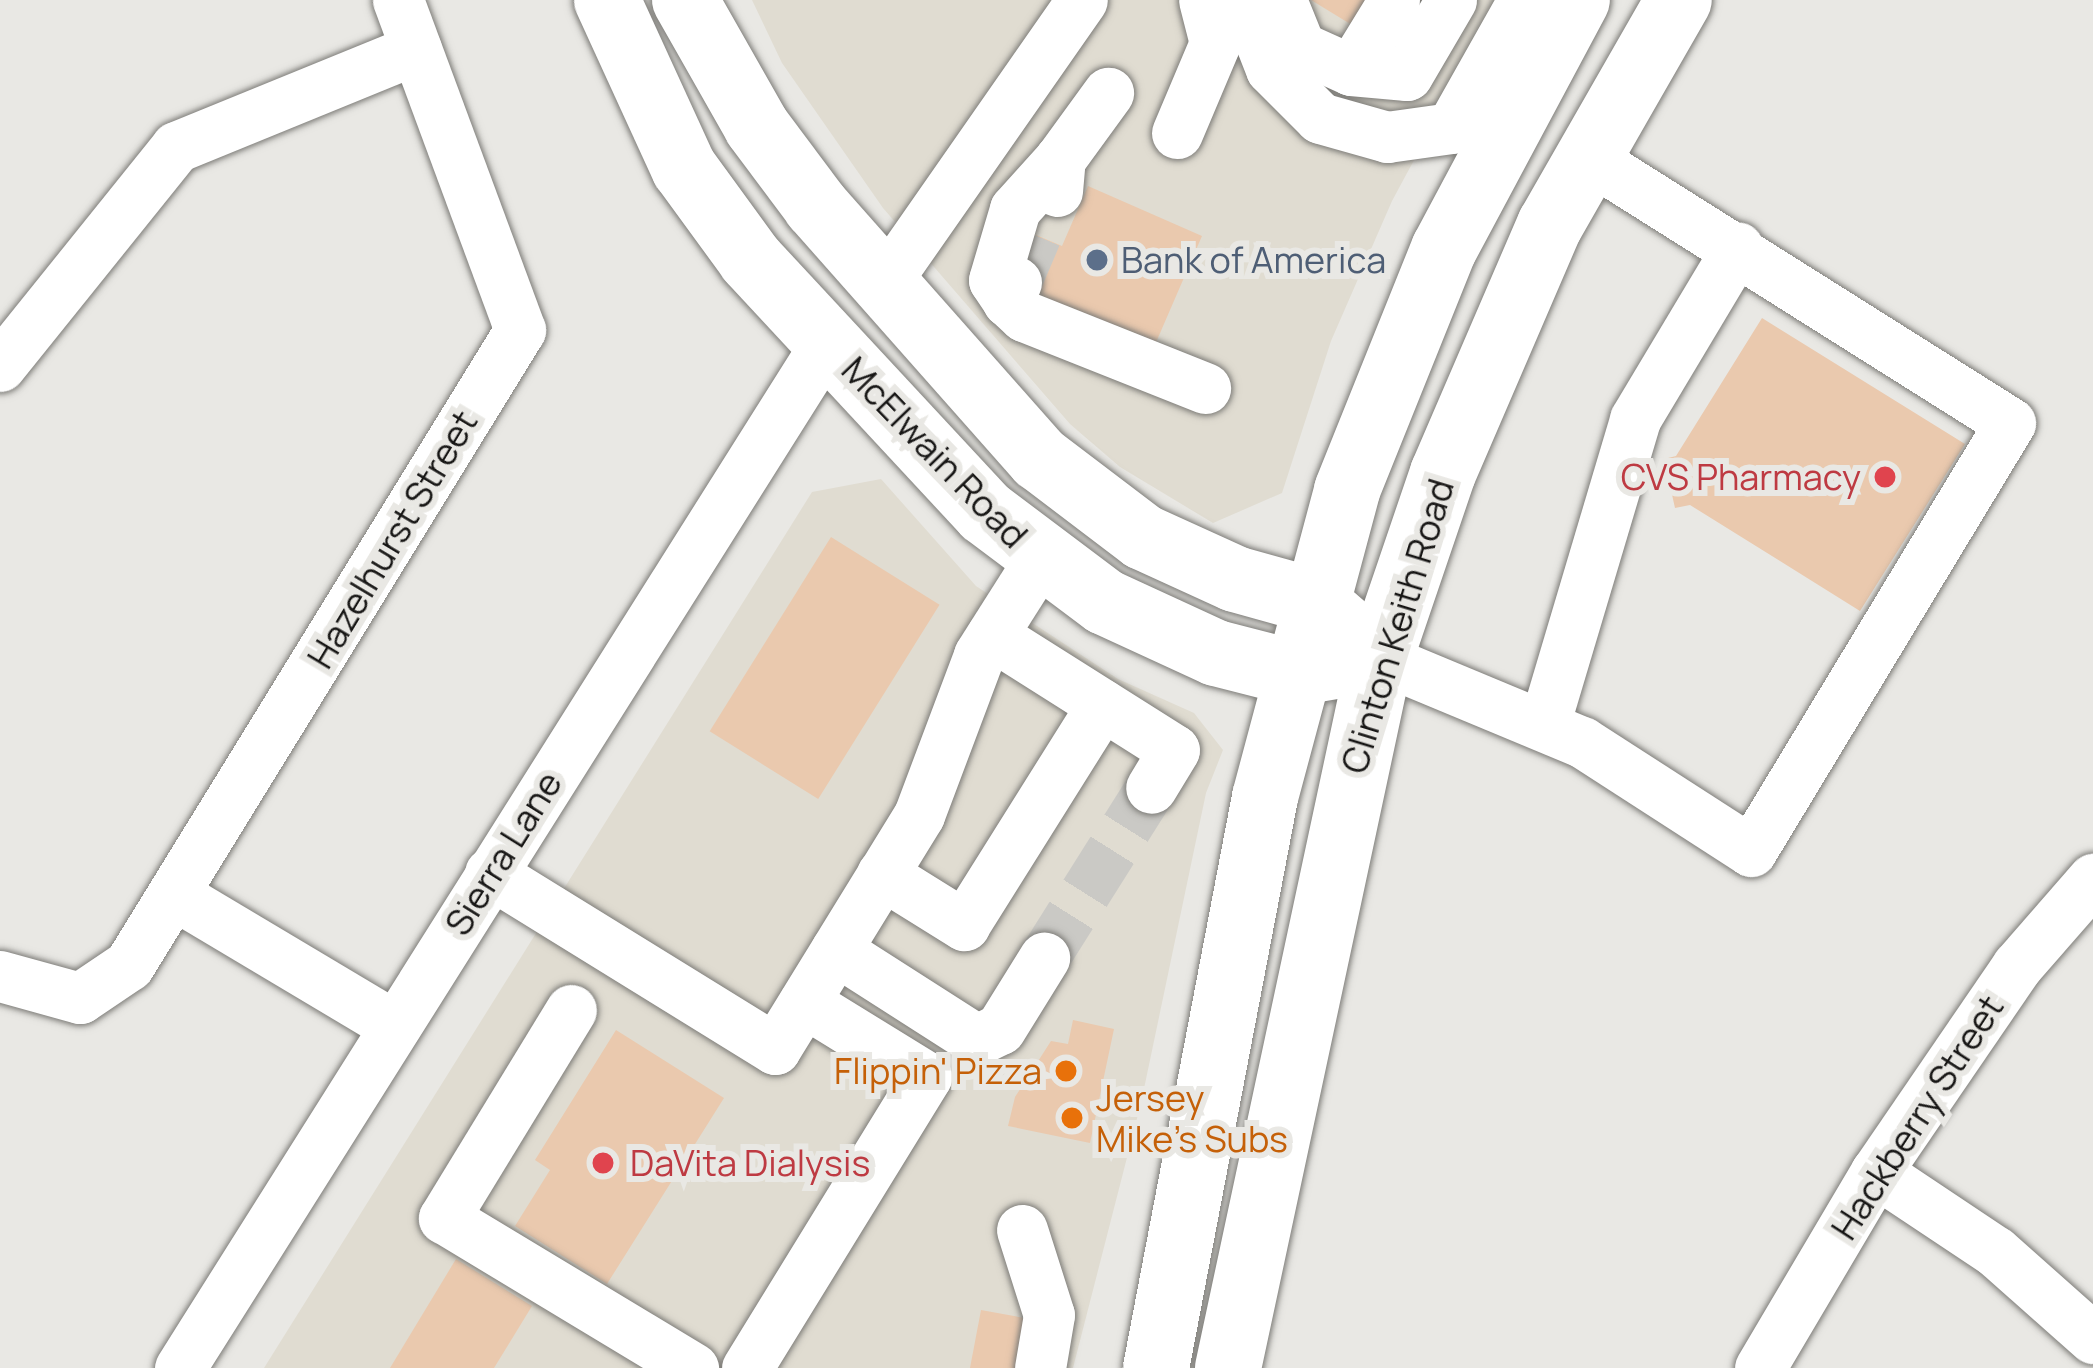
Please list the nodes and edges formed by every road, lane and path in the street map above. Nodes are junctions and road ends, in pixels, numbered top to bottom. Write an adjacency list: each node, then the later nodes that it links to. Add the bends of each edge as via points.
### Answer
1 (398, 0): 14 (street, Hazelhurst Street)
2 (607, 0): 24 (main road, McElwain Road, via 684,168 751,260)
3 (685, 0): 23 (main road, McElwain Road, via 757,128)
4 (1082, 0): 23 (street)
5 (1204, 0): 18 (street, via 1215,43)
6 (1244, 0): 15 (street, via 1270,68)
7 (1281, 0): 15 (street)
8 (1322, 0): 15 (street)
9 (1394, 0): 16 (street)
10 (1450, 0): 16 (street, via 1407,75)
11 (1523, 0): 15 (street, via 1451,128 1437,135 1387,137 1320,118)
12 (1577, 0): 28 (main road, via 1444,249 1347,490)
13 (1679, 0): 19 (main road, Clinton Keith Road)
14 (416, 49): 25 (street, via 176,147); 38 (street, Hazelhurst Street, via 520,330)
15 (1294, 66): 16 (street)
16 (1351, 70)
17 (1108, 93): 20 (street)
18 (1177, 133)
19 (1587, 158): 22 (street); 30 (main road, Clinton Keith Road, via 1479,383)
20 (1060, 159): 21 (street, via 1057,198); 26 (street, via 1015,209 995,266 1024,316)
21 (1036, 235)
22 (1738, 248): 33 (street, via 1635,419); 33 (street, via 2009,423 1750,851)
23 (881, 288): 28 (main road, McElwain Road, via 1082,494 1189,561)
24 (828, 340): 27 (main road, McElwain Road, via 985,512); 35 (street, Sierra Lane)
25 (0, 366)
26 (1205, 388)
27 (1040, 559): 29 (street); 31 (main road, McElwain Road, via 1105,602 1216,653)
28 (1314, 601): 30 (main road, McElwain Road); 31 (main road)
29 (992, 635): 32 (street); 36 (street, via 950,718 919,814)
30 (1379, 658): 31 (main road, McElwain Road); 33 (street); 53 (main road, Clinton Keith Road)
31 (1294, 673): 52 (main road, via 1228,972)
32 (1102, 705): 34 (street, via 1174,750); 36 (street, via 964,925)
33 (1544, 725)
34 (1150, 788)
35 (490, 873): 42 (street, via 775,1049); 44 (street, Sierra Lane)
36 (883, 874): 39 (street)
37 (2093, 879): 45 (street, Hackberry Street, via 2017,966)
38 (175, 895): 41 (street, Hazelhurst Street, via 129,965 80,998); 44 (street)
39 (836, 950): 40 (street, via 977,1040 1000,1029); 42 (street)
40 (1044, 958)
41 (22, 983)
42 (804, 1002): 50 (street, via 926,1077)
43 (571, 1010): 49 (street, via 444,1218)
44 (394, 1026): 48 (street, Sierra Lane)
45 (1876, 1172): 47 (street, via 1996,1252); 54 (street, Hackberry Street)
46 (1022, 1230): 51 (street, via 1049,1315)
47 (2093, 1338)
48 (180, 1368)
49 (693, 1368)
50 (746, 1368)
51 (1040, 1368)
52 (1156, 1368)
53 (1228, 1368)
54 (1760, 1368)

